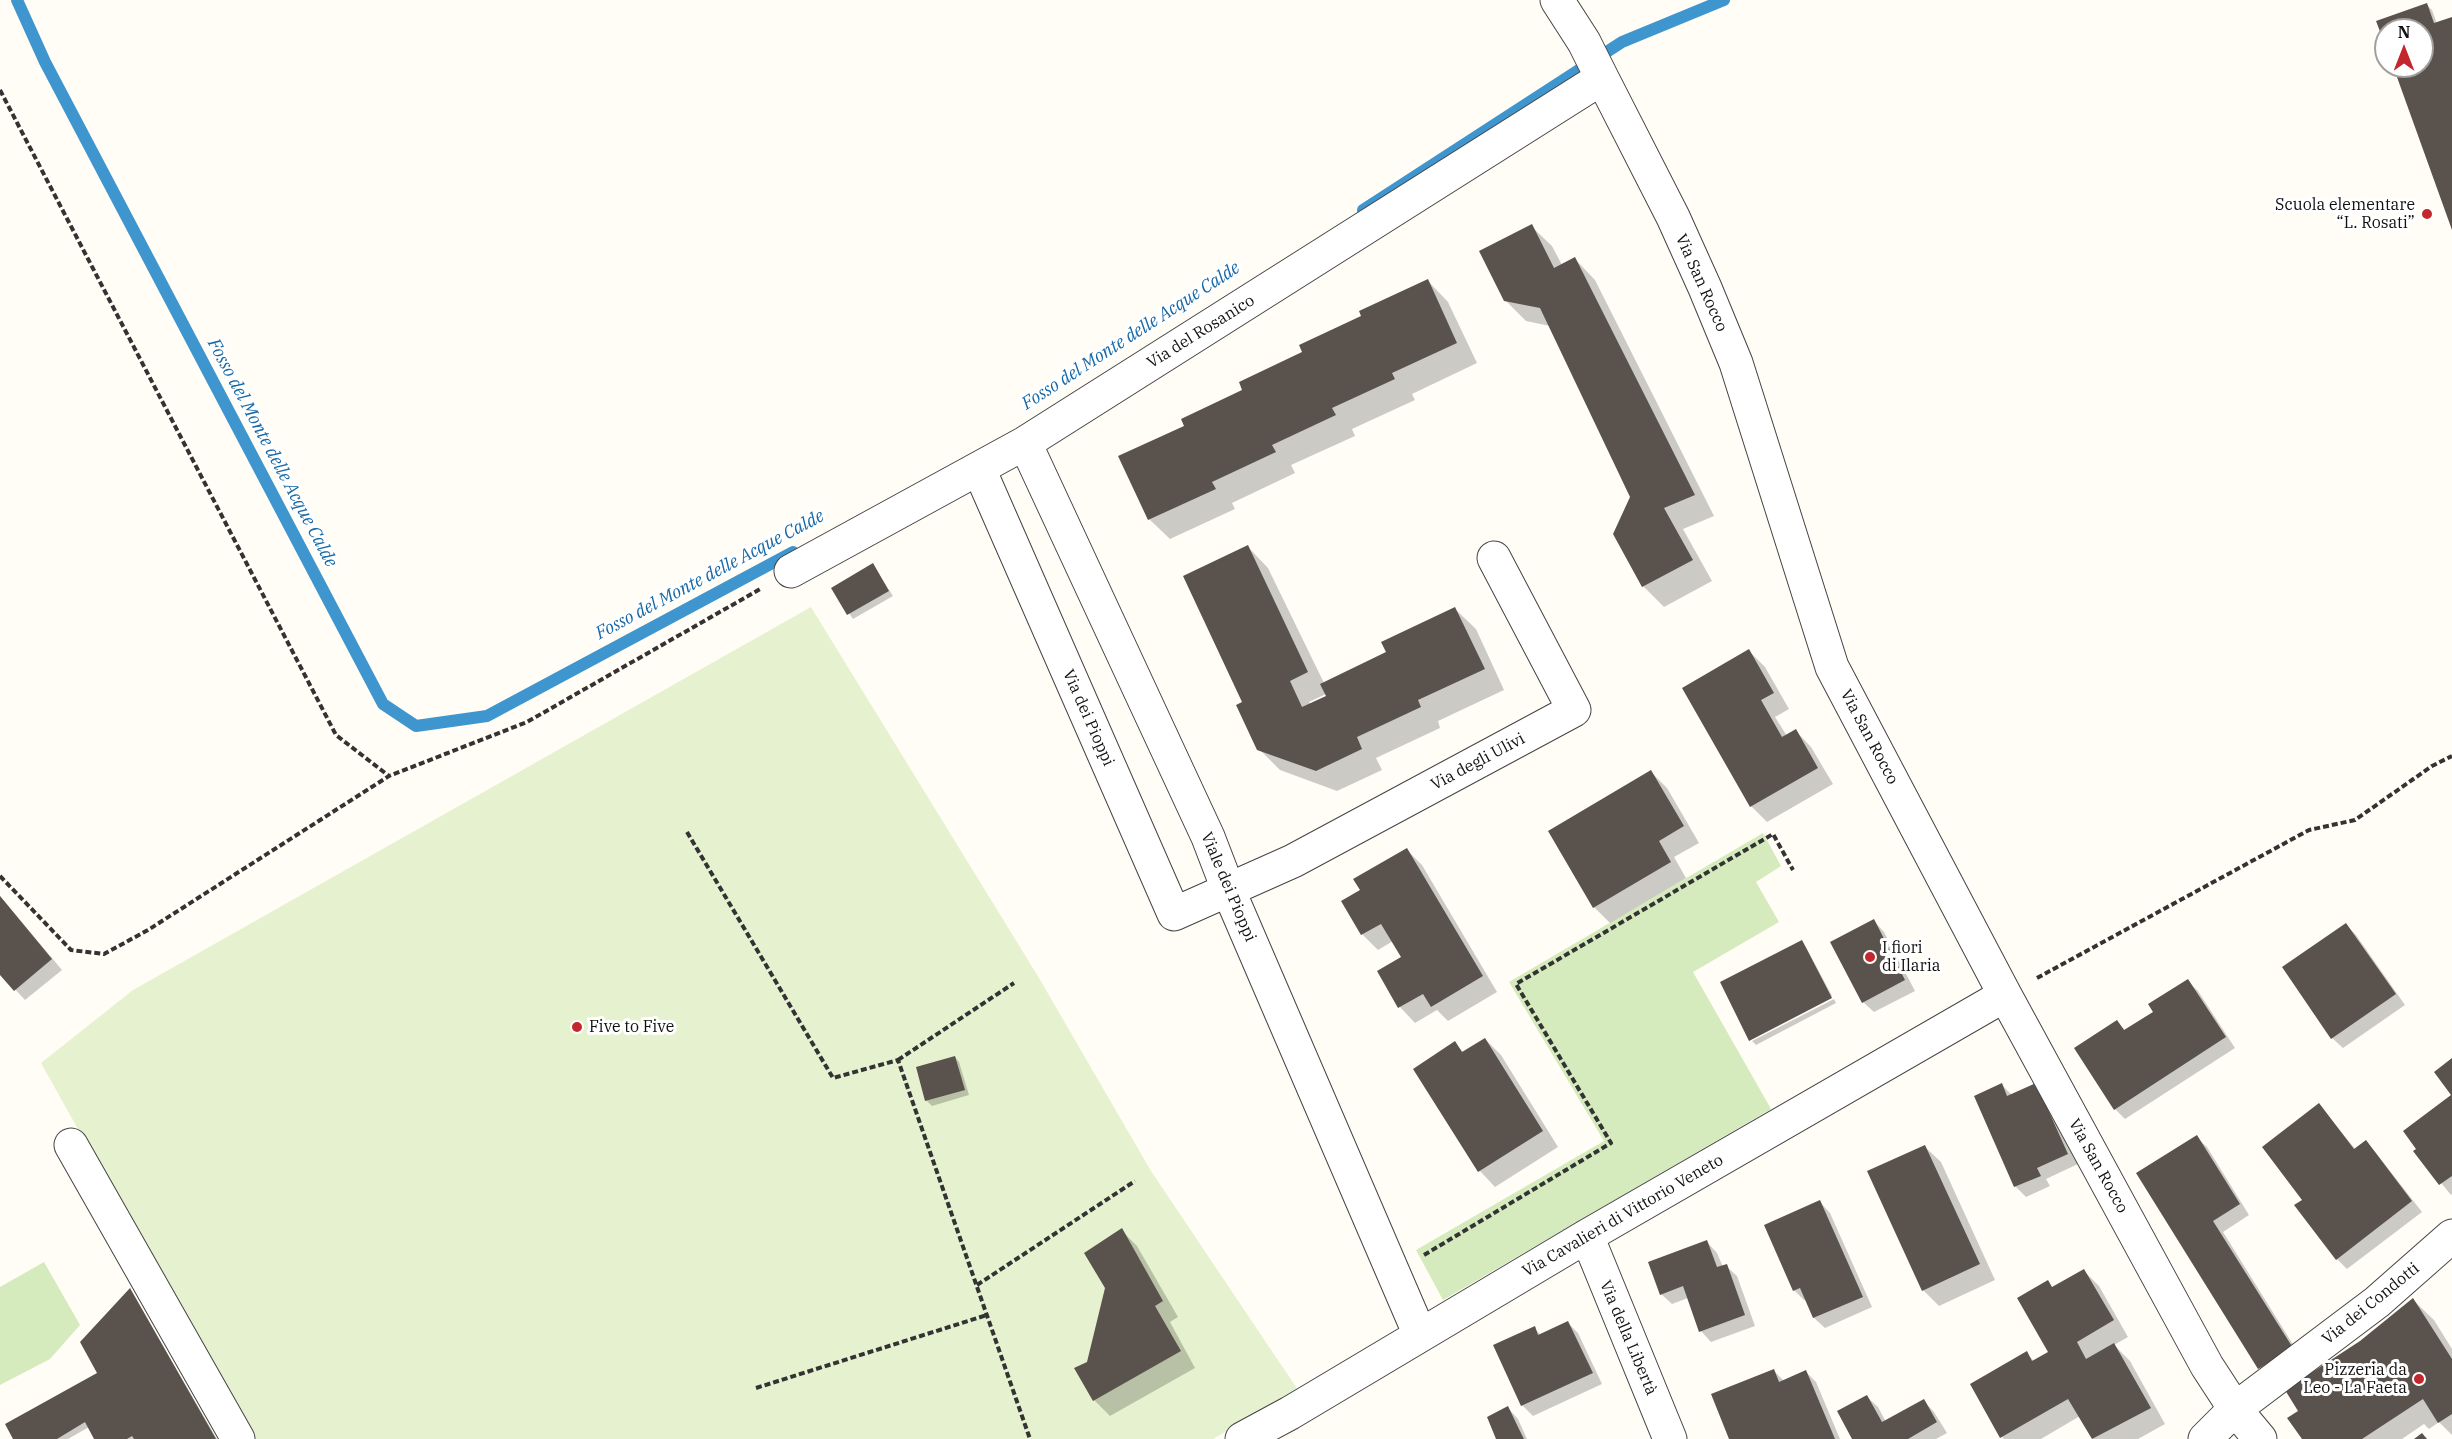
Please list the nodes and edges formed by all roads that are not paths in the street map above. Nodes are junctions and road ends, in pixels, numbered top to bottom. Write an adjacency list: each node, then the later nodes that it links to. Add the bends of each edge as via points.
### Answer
1 (1557, 0): 2 (street, Via San Rocco)
2 (1595, 63): 3 (street, Via del Rosanico); 8 (street, Via San Rocco, via 1673,217 1736,363 1832,667)
3 (1025, 443): 4 (street, Via del Rosanico); 7 (street, Viale dei Pioppi, via 1208,837)
4 (979, 469): 6 (street, Via del Rosanico); 7 (street, Via dei Pioppi, via 1174,914)
5 (1494, 558): 7 (street, Via degli Ulivi, via 1574,710 1293,861)
6 (791, 571)
7 (1228, 889): 12 (street, Viale dei Pioppi)
8 (2005, 995): 10 (street, Via Cavalieri di Vittorio Veneto); 13 (street, Via San Rocco, via 2207,1366)
9 (71, 1145): 14 (street)
10 (1587, 1236): 12 (street, Via Cavalieri di Vittorio Veneto); 16 (street, Via della Libertà)
11 (2452, 1236): 13 (street, Via dei Condotti, via 2377,1302)
12 (1420, 1335): 15 (street, Via Cavalieri di Vittorio Veneto)
13 (2235, 1409): 17 (street, Via dei Condotti); 18 (street, Via San Rocco)
14 (238, 1439)
15 (1243, 1439)
16 (1670, 1439)
17 (2205, 1439)
18 (2260, 1439)

